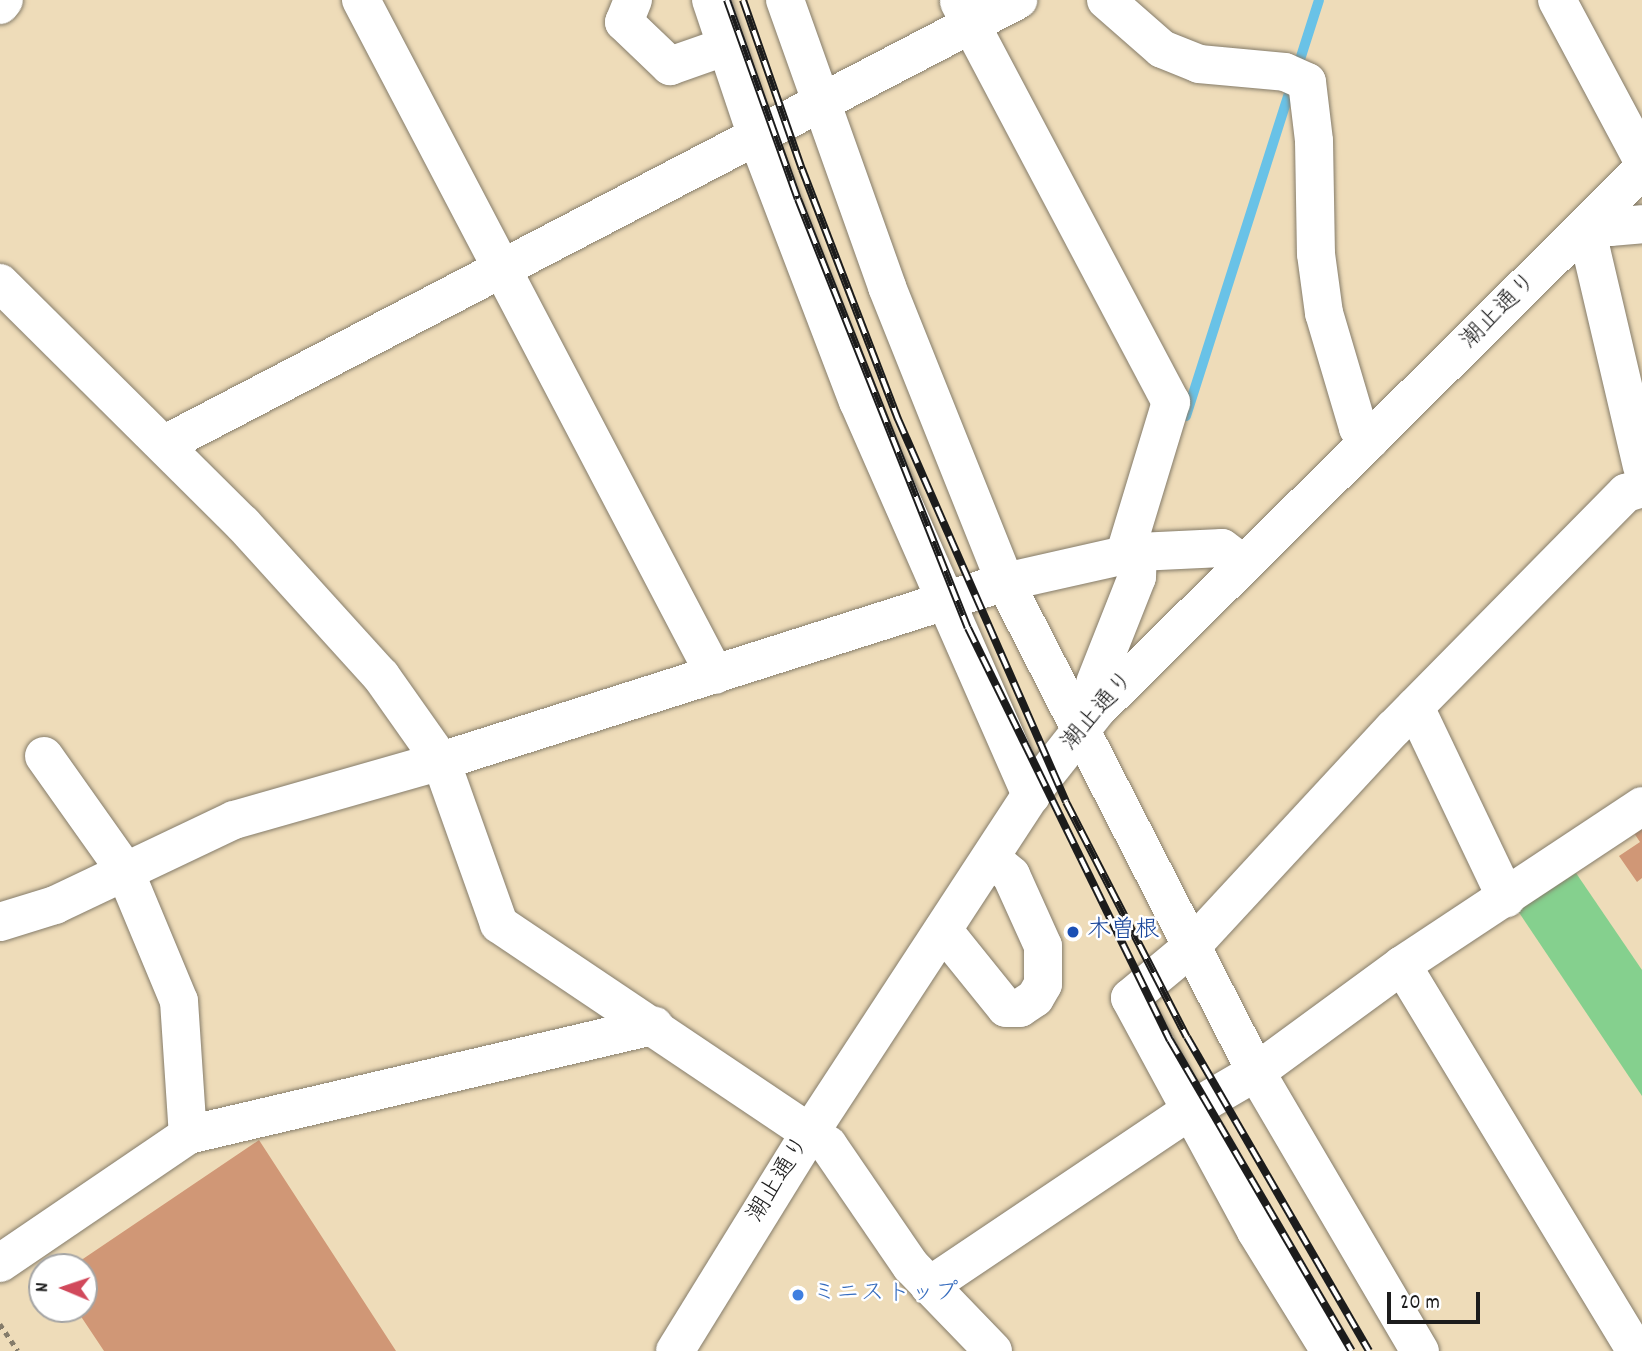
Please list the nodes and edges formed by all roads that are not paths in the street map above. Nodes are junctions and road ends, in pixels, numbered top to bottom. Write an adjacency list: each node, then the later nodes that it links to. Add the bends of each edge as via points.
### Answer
1 (4, 0): 9 (street)
2 (362, 0): 18 (street)
3 (633, 0): 11 (street, via 624,22 670,66)
4 (711, 0): 11 (street)
5 (785, 0): 12 (street)
6 (1018, 0): 10 (street)
7 (1106, 0): 20 (street, via 1162,49 1199,64 1285,72 1307,82 1314,141 1316,254 1358,428)
8 (1557, 0): 14 (street)
9 (0, 5)
10 (965, 12): 12 (street); 24 (street, via 1171,402)
11 (727, 46): 13 (street)
12 (821, 103): 13 (street); 26 (street, via 887,287)
13 (757, 137): 18 (street); 27 (street)
14 (1642, 159)
15 (1642, 170): 17 (street, 潮止通り)
16 (1642, 224): 17 (street)
17 (1587, 226): 20 (street, 潮止通り); 22 (street)
18 (501, 269): 21 (street); 28 (street)
19 (0, 283): 21 (street)
20 (1370, 440): 25 (street, 潮止通り)
21 (165, 444): 33 (street, via 381,676)
22 (1642, 466)
23 (1642, 488): 30 (street, via 1626,493)
24 (1131, 552): 25 (street, via 1222,548); 26 (street); 29 (street, via 1137,577)
25 (1242, 563): 31 (street, 潮止通り)
26 (1005, 582): 27 (street); 31 (street)
27 (942, 600): 28 (street); 34 (street)
28 (715, 675): 33 (street)
29 (1095, 683)
30 (1415, 707): 38 (street); 41 (street)
31 (1083, 728): 34 (street, 潮止通り); 41 (street)
32 (44, 756): 37 (street)
33 (441, 761): 37 (street, via 234,820); 43 (street, via 499,924)
34 (1031, 796): 36 (street, 潮止通り)
35 (1642, 806): 38 (street)
36 (992, 859): 40 (street, 潮止通り); 40 (street, via 1011,875 1043,946 1043,984 1035,998 1020,1008 1006,1008)
37 (124, 869): 39 (street, via 55,905); 47 (street, via 179,1001)
38 (1506, 898): 42 (street)
39 (0, 922)
40 (943, 930): 46 (street, 潮止通り)
41 (1190, 948): 44 (street); 45 (street, via 1130,998)
42 (1402, 965): 44 (street); 54 (street)
43 (654, 1026): 46 (street); 47 (street)
44 (1256, 1072): 45 (street); 53 (street)
45 (1191, 1110): 49 (street); 52 (street, via 1255,1231)
46 (811, 1131): 49 (street, via 828,1145); 50 (street, 潮止通り)
47 (188, 1135): 48 (street)
48 (0, 1263)
49 (929, 1286): 51 (street)
50 (675, 1351)
51 (993, 1351)
52 (1330, 1351)
53 (1420, 1351)
54 (1636, 1351)

